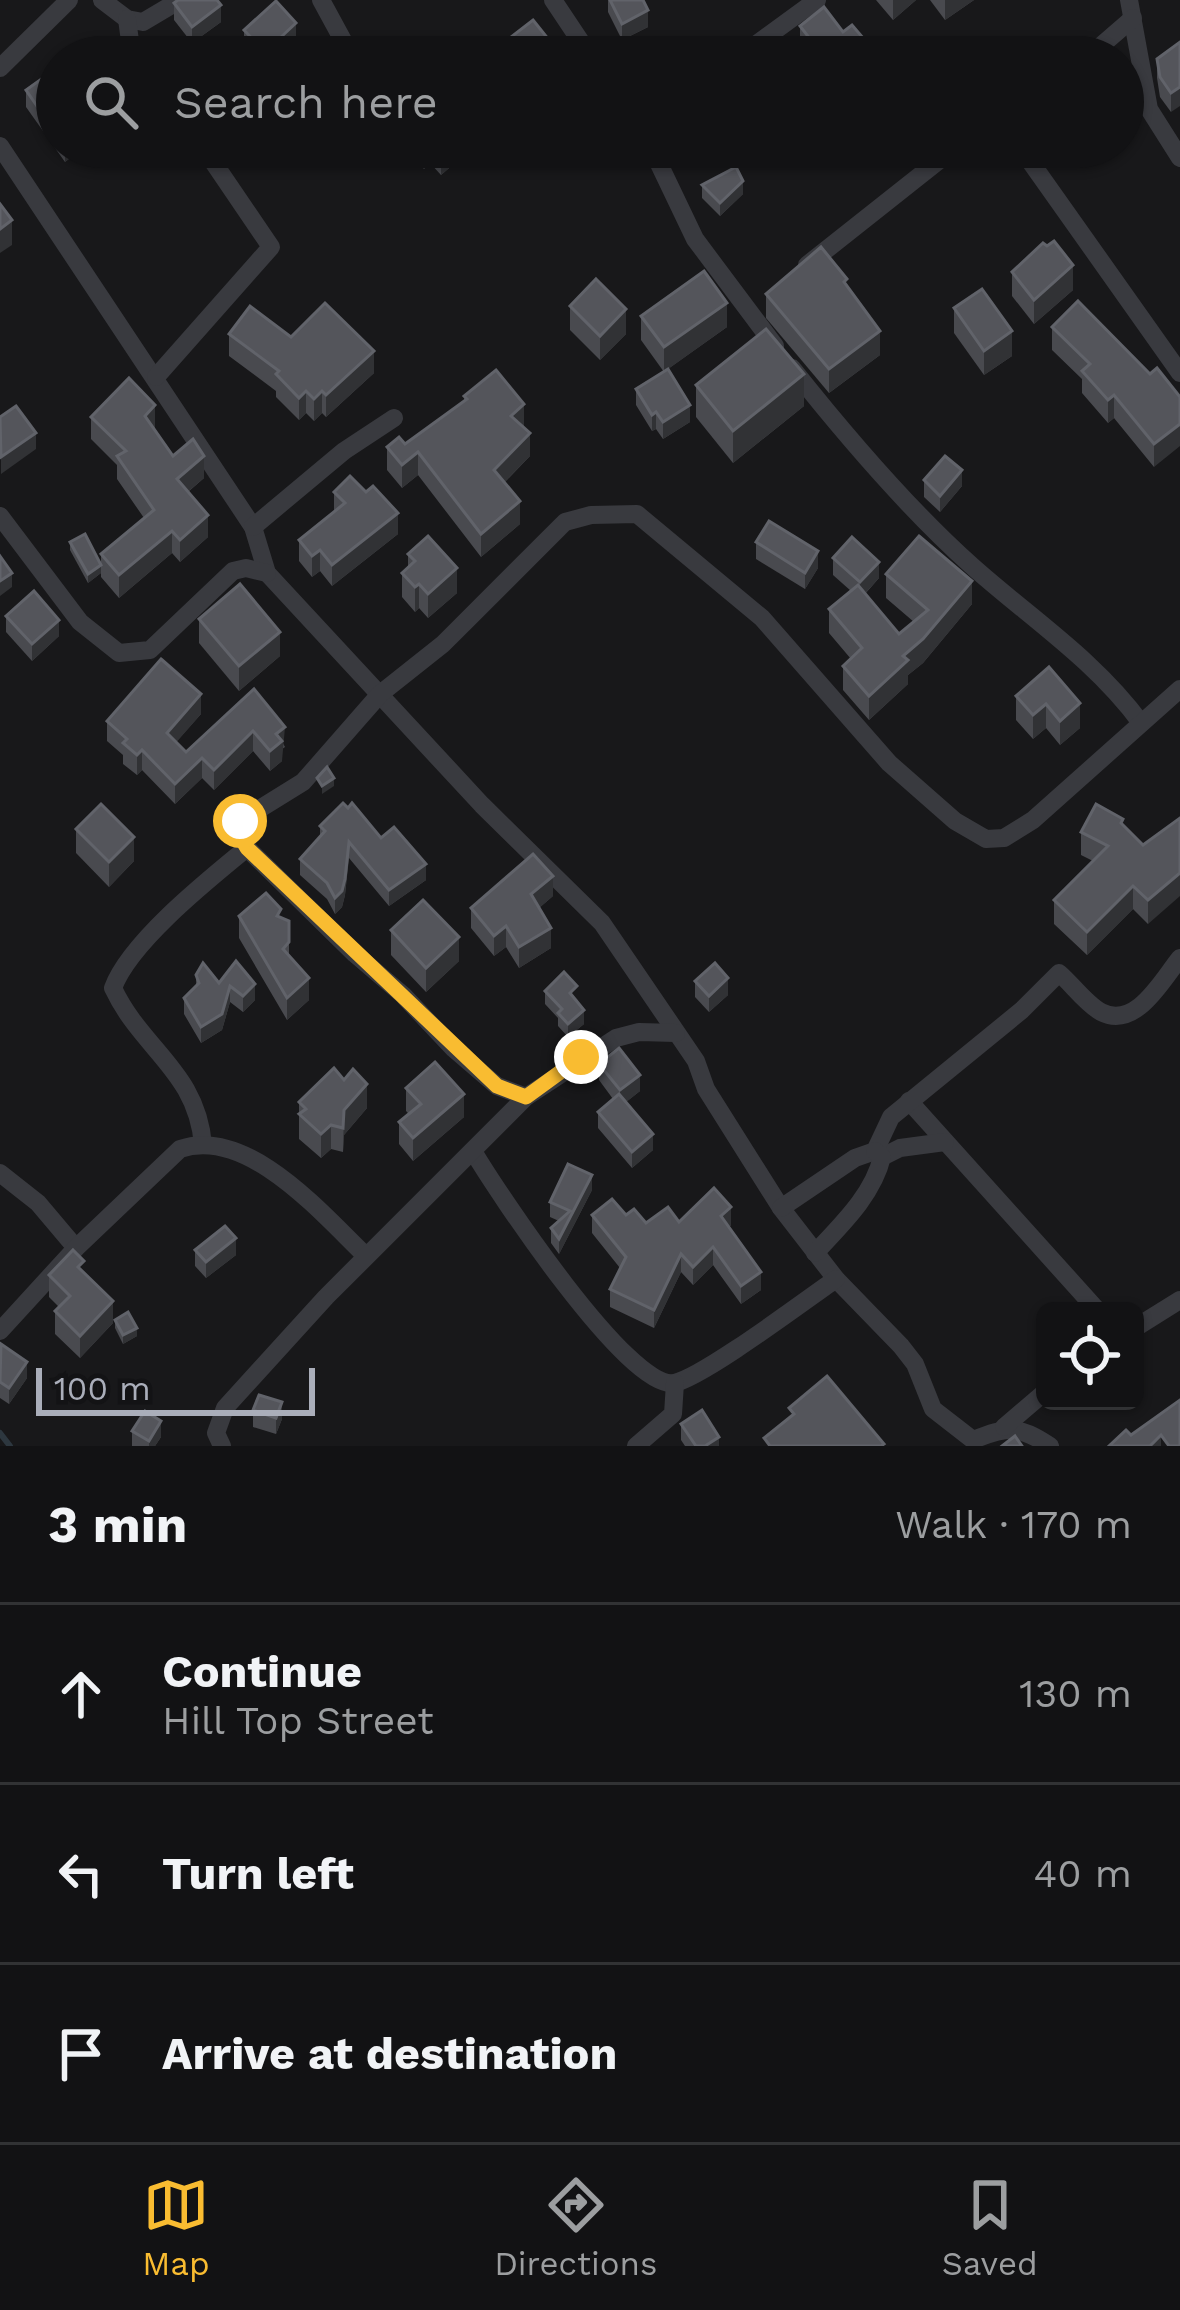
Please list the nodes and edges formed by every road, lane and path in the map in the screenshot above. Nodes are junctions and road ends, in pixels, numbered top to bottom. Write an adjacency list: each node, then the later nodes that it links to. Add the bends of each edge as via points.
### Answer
1 (68, 0): 14 (street)
2 (102, 0): 8 (street)
3 (180, 0): 8 (street, via 149,20)
4 (321, 0): 10 (street)
5 (553, 0): 11 (street)
6 (818, 0): 12 (street)
7 (1131, 9): 13 (street)
8 (128, 19): 9 (street)
9 (130, 36)
10 (341, 36)
11 (577, 36)
12 (768, 36)
13 (1107, 36)
14 (0, 68)
15 (1144, 81): 17 (street, via 1149,109)
16 (0, 146): 22 (street)
17 (1180, 158)
18 (216, 168): 25 (street, via 271,247)
19 (661, 168): 32 (street, via 695,238 757,309 832,420 927,522 1094,669)
20 (930, 168): 23 (street)
21 (1035, 168): 24 (street)
22 (7, 172): 25 (street)
23 (796, 275)
24 (1180, 373)
25 (157, 376): 28 (street)
26 (394, 418): 28 (street)
27 (0, 516): 29 (street, via 80,622 119,653 150,650 233,571)
28 (253, 526): 29 (street)
29 (267, 573): 31 (street)
30 (1180, 689): 32 (street)
31 (380, 694): 32 (street, via 443,644 565,522 637,514 762,618 889,764 986,838 1004,838 1034,820); 33 (street, via 302,782 240,821); 35 (street, via 602,923)
32 (1141, 723)
33 (242, 840): 38 (street, via 454,1049 497,1086); 41 (street, via 120,968 113,988 192,1093)
34 (1180, 958): 39 (street, via 1126,1015 1100,1012 1059,973)
35 (660, 1008): 36 (street); 37 (street)
36 (639, 1033): 37 (street); 38 (street, via 581,1057)
37 (676, 1033): 45 (street)
38 (526, 1097): 42 (street)
39 (909, 1101): 40 (street); 43 (street, via 891,1117)
40 (945, 1142): 43 (street); 51 (street)
41 (203, 1145): 46 (street, via 179,1149); 48 (street, via 291,1184)
42 (472, 1151): 48 (street); 54 (street, via 592,1316 649,1375)
43 (879, 1154): 45 (street, via 855,1158); 47 (street, via 878,1174)
44 (0, 1173): 46 (street)
45 (781, 1208): 47 (street)
46 (76, 1248): 53 (street)
47 (815, 1253): 49 (street)
48 (366, 1256): 58 (street, via 225,1408 216,1433)
49 (836, 1279): 54 (street); 57 (street, via 901,1346 933,1409)
50 (1180, 1300): 52 (street)
51 (1090, 1302)
52 (1144, 1322)
53 (0, 1330)
54 (675, 1383): 59 (street, via 673,1414)
55 (1036, 1400): 56 (street)
56 (1004, 1427): 57 (street); 60 (street)
57 (972, 1443)
58 (222, 1446)
59 (635, 1446)
60 (1050, 1446)

